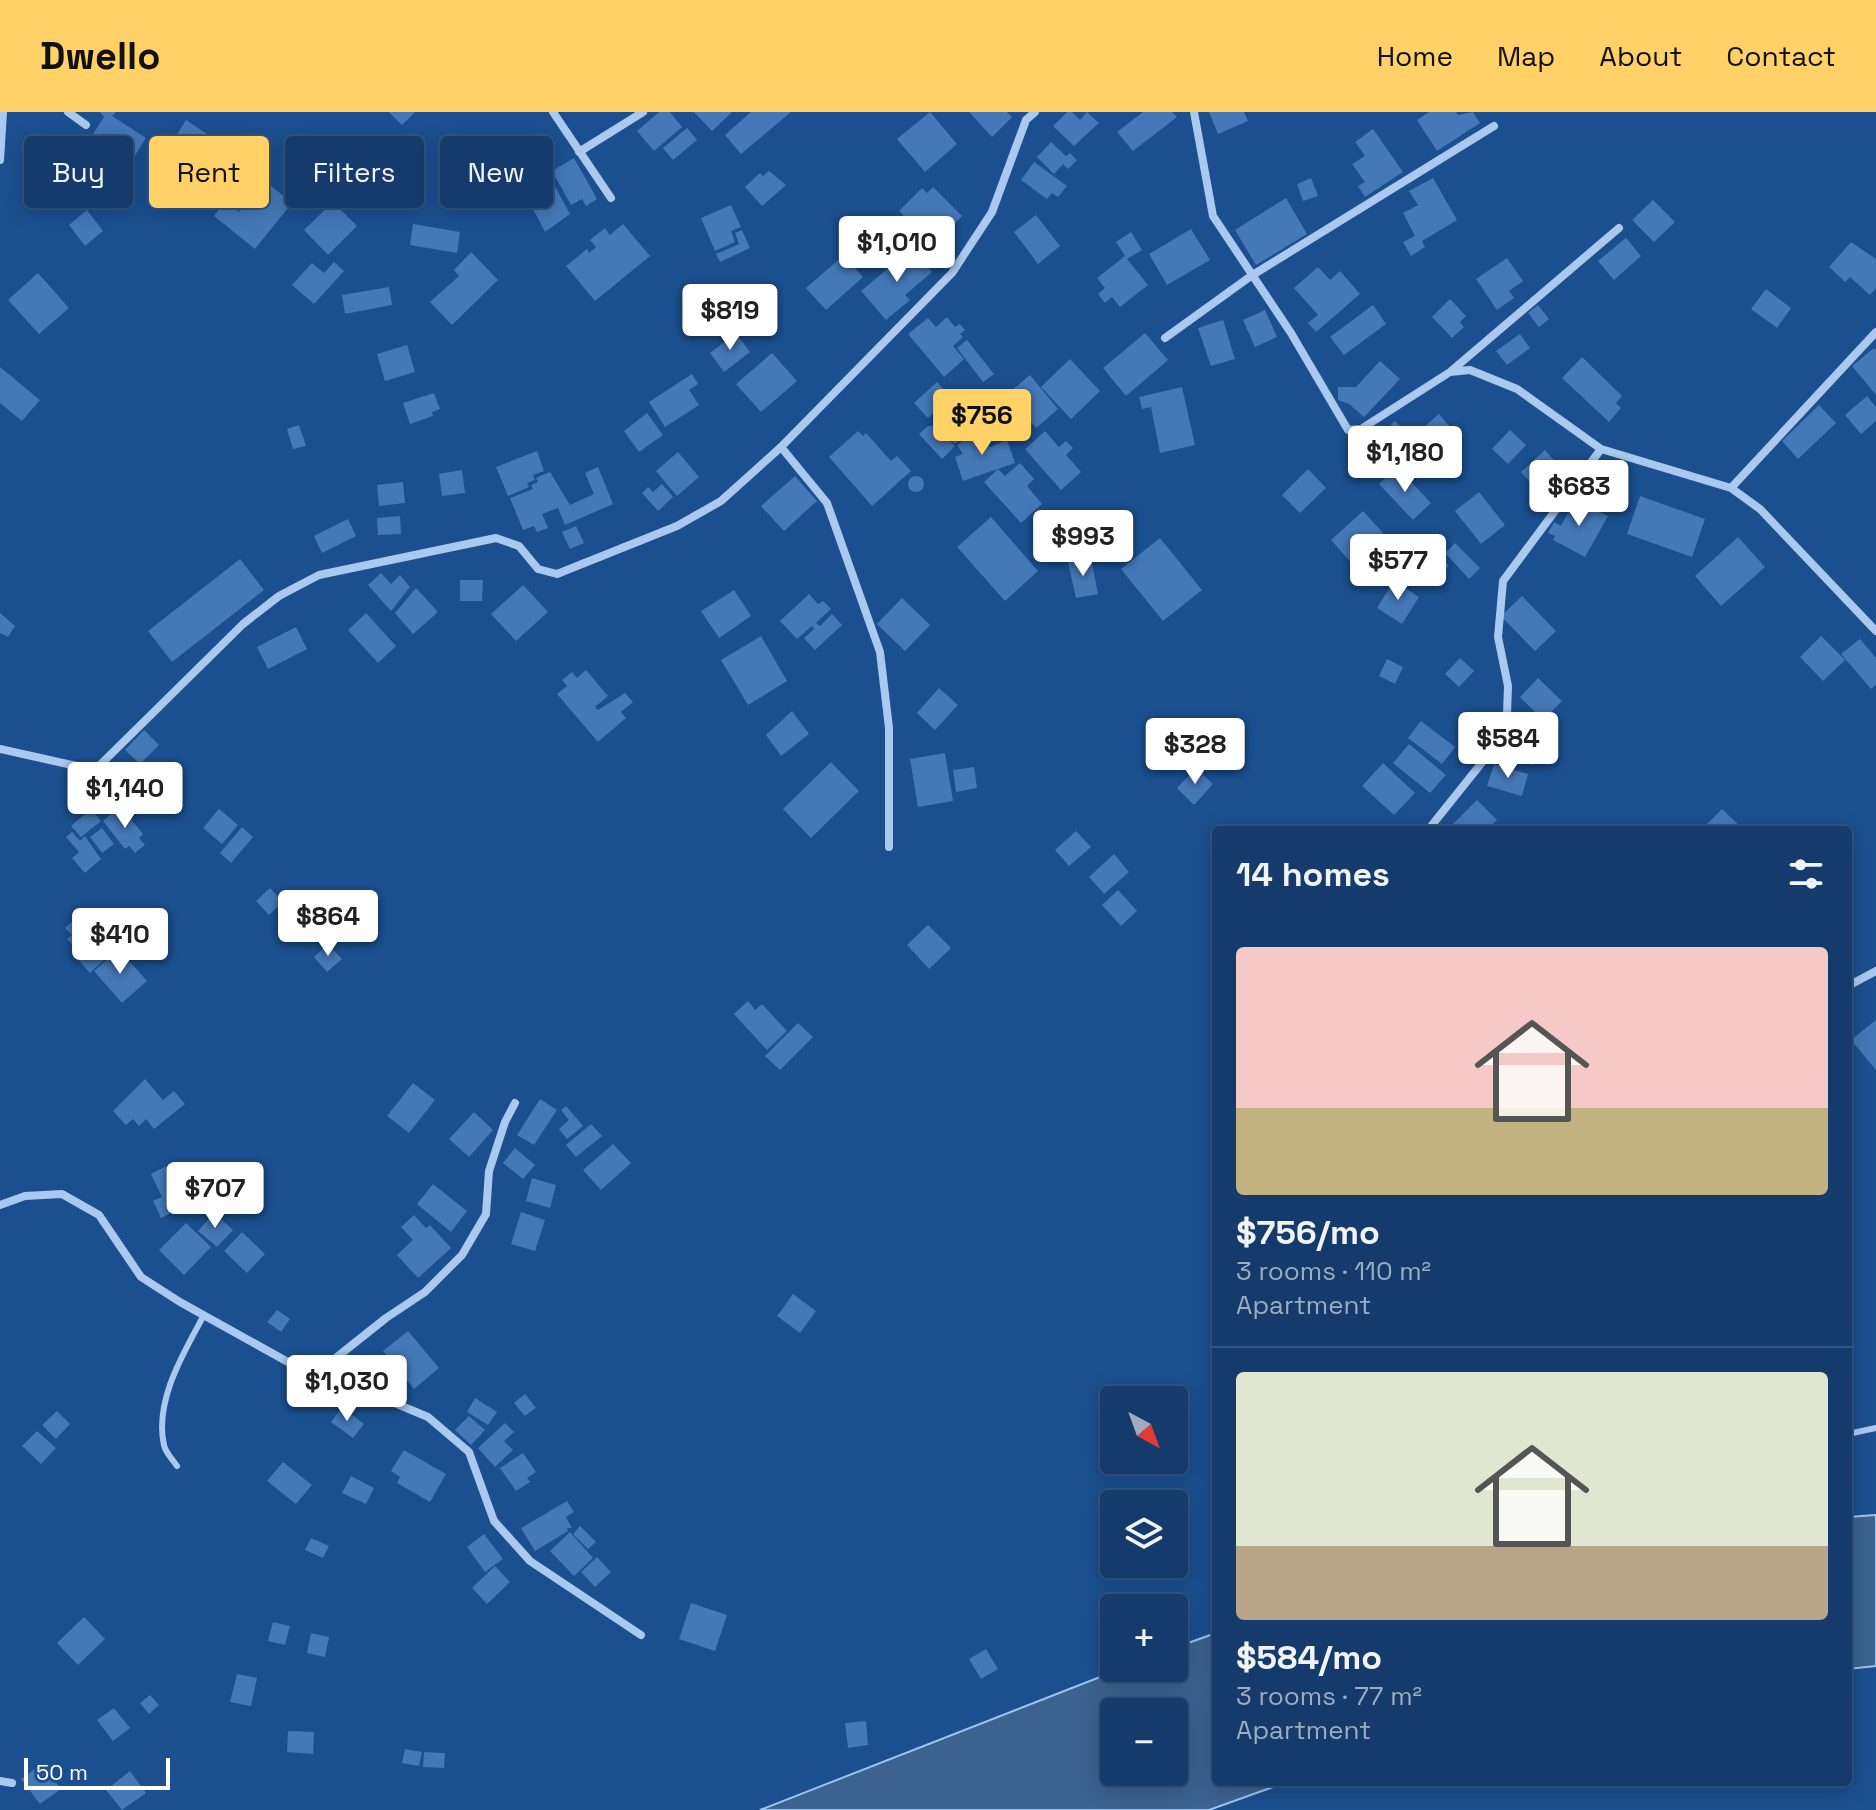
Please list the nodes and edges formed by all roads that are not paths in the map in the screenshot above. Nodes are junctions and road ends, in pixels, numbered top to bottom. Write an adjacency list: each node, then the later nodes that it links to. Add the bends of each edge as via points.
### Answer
1 (3, 112): 10 (street)
2 (68, 112): 7 (street)
3 (553, 112): 9 (street)
4 (643, 112): 9 (street)
5 (1035, 112): 17 (street, via 1026,120 992,212 952,273)
6 (1194, 112): 13 (street, via 1213,216)
7 (86, 125)
8 (1494, 126): 13 (street)
9 (579, 152): 11 (street)
10 (0, 160)
11 (611, 198)
12 (1619, 228): 16 (street)
13 (1251, 276): 15 (street); 16 (street, via 1348,430 1361,429)
14 (1876, 332): 19 (street)
15 (1165, 338)
16 (1450, 372): 18 (street, via 1470,370 1517,389)
17 (781, 447): 21 (street, via 721,501 677,526 557,574 538,569 519,546 496,538 319,575 279,596 243,624 98,767); 23 (street, via 827,503 880,652 889,728)
18 (1601, 449): 19 (street); 22 (street, via 1503,581 1498,637 1508,686 1507,714 1488,755)
19 (1731, 488): 20 (street, via 1760,509)
20 (1876, 631)
21 (0, 749)
22 (1432, 825)
23 (889, 847)
24 (1876, 971): 25 (street)
25 (1852, 984)
26 (515, 1103): 29 (street, via 489,1171 486,1214 462,1255 425,1292)
27 (0, 1205): 28 (street, via 25,1196 62,1194 99,1215 141,1277)
28 (204, 1315): 29 (street); 32 (lane, via 181,1356 163,1410 164,1447)
29 (313, 1376): 33 (street, via 428,1417 469,1452 494,1521 530,1561)
30 (1876, 1428): 31 (lane)
31 (1852, 1433)
32 (177, 1466)
33 (641, 1635)
34 (0, 1781): 35 (street)
35 (12, 1783)

